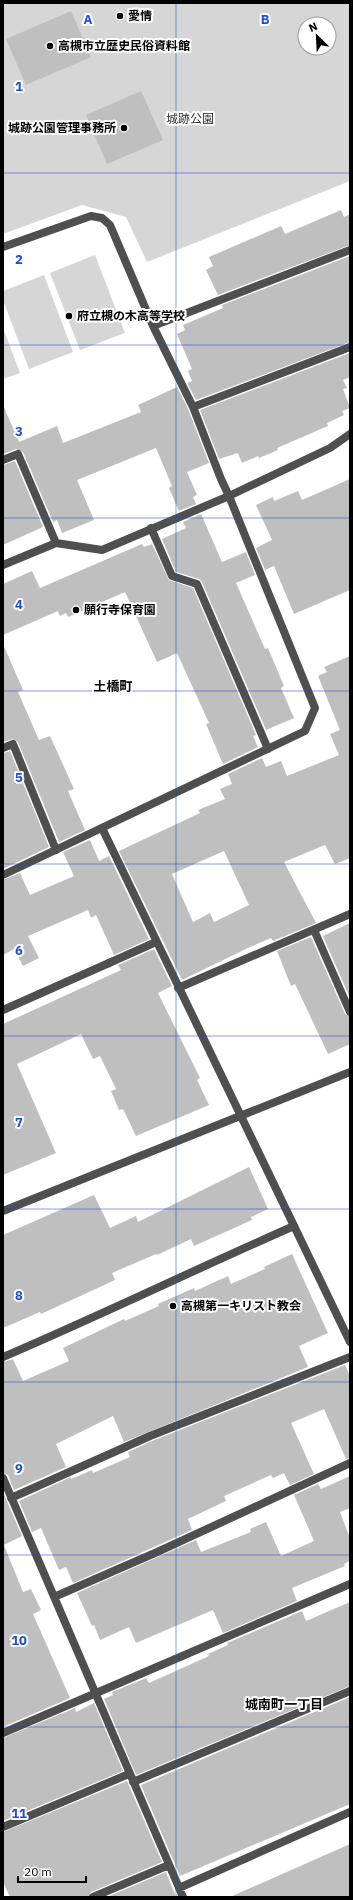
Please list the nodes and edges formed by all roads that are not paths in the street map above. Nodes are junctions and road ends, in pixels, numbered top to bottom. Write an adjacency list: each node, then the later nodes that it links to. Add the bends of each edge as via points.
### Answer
1 (3, 246): 3 (street, via 91,216 102,218 110,225)
2 (350, 250): 3 (street)
3 (153, 326): 5 (street)
4 (350, 347): 5 (street)
5 (193, 407): 8 (street)
6 (350, 434): 8 (street, via 330,448)
7 (3, 460): 10 (street, via 18,454)
8 (229, 496): 9 (street); 13 (street, via 315,708 305,731)
9 (151, 528): 10 (street, via 102,550); 13 (street, via 172,576 197,584)
10 (56, 543): 11 (street)
11 (3, 565)
12 (3, 748): 15 (street, via 13,744)
13 (268, 749): 14 (street)
14 (102, 828): 15 (street); 19 (street)
15 (56, 850): 16 (street)
16 (3, 875)
17 (350, 914): 18 (street)
18 (314, 930): 20 (street); 22 (street)
19 (156, 942): 20 (street); 21 (street)
20 (178, 988): 24 (street)
21 (3, 1010)
22 (350, 1012)
23 (350, 1072): 24 (street)
24 (239, 1115): 25 (street); 26 (street)
25 (3, 1211)
26 (294, 1226): 27 (street); 28 (street, via 215,1260 104,1314)
27 (350, 1342)
28 (3, 1357)
29 (350, 1357): 32 (street, via 150,1436)
30 (350, 1463): 34 (street)
31 (3, 1478): 32 (street)
32 (11, 1498): 34 (street)
33 (350, 1584): 36 (street)
34 (54, 1597): 36 (street)
35 (350, 1691): 39 (street)
36 (94, 1694): 37 (street); 38 (street)
37 (3, 1733)
38 (128, 1774): 39 (street); 41 (street)
39 (133, 1782): 42 (street)
40 (350, 1812): 43 (street)
41 (3, 1827)
42 (169, 1865): 43 (street); 44 (street)
43 (179, 1888): 45 (street)
44 (93, 1897)
45 (182, 1897)

